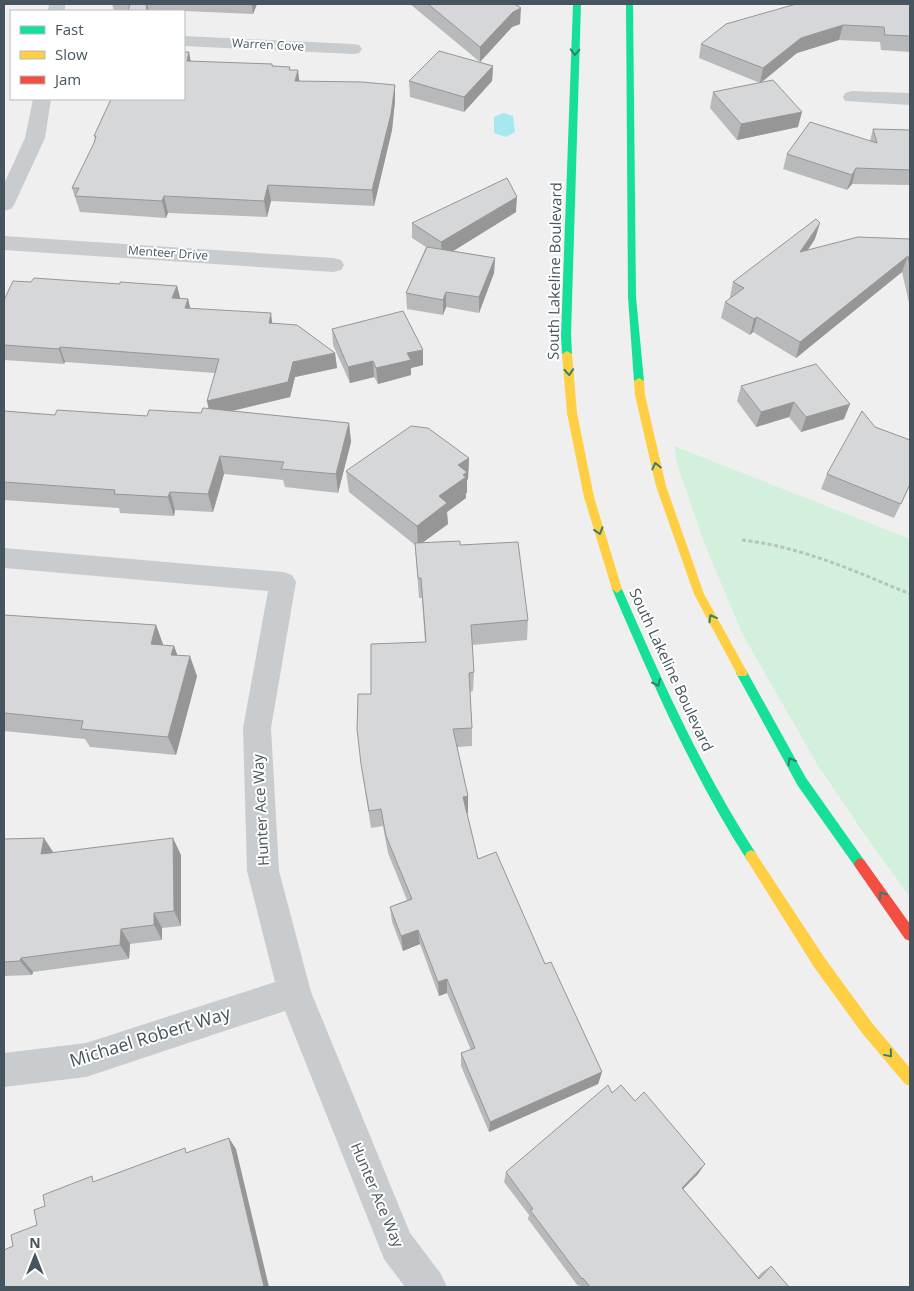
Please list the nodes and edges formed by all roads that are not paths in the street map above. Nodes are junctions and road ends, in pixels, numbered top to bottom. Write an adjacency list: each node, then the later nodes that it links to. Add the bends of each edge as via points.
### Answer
1 (577, 4): 15 (main road, South Lakeline Boulevard, one-way to 15, via 566,335 572,413 589,497 619,595 666,702 723,812 819,962 867,1028)
2 (630, 4): 12 (main road, one-way to 2, via 802,782 699,594 661,486 640,395 632,297)
3 (185, 41): 4 (street, Warren Cove)
4 (353, 49)
5 (852, 97): 6 (street)
6 (910, 99)
7 (42, 100): 8 (street, via 35,138)
8 (4, 205)
9 (4, 243): 10 (street, Menteer Drive)
10 (333, 265)
11 (4, 558): 13 (street, Hunter Ace Way, via 283,582 257,728 263,871)
12 (910, 935)
13 (294, 992): 14 (street, Michael Robert Way, via 86,1060); 16 (street, Hunter Ace Way, via 397,1246)
14 (4, 1070)
15 (910, 1079)
16 (428, 1287)

